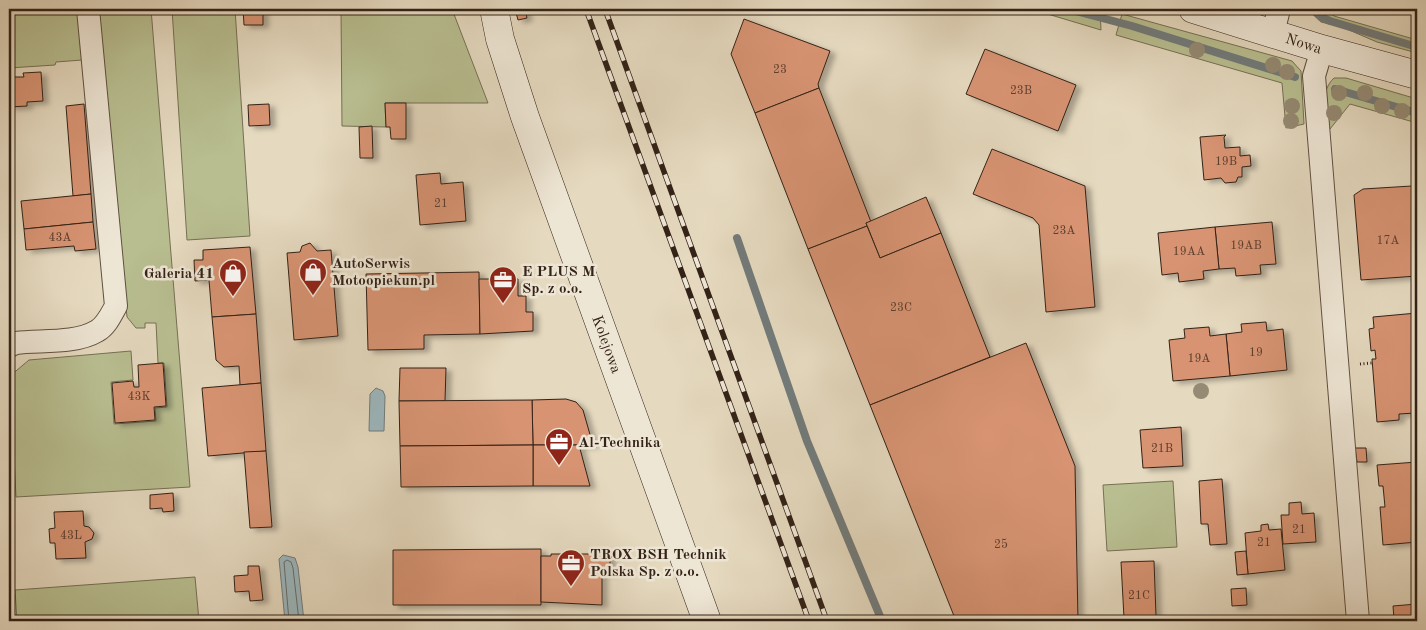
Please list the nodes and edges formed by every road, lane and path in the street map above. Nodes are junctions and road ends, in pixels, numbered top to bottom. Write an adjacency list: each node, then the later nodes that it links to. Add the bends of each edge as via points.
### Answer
1 (88, 9): 7 (street, via 116,306 98,331 75,338)
2 (494, 9): 8 (street, Kolejowa, via 500,39 525,117)
3 (1193, 9): 4 (street, Nowa)
4 (1276, 21): 5 (street, Nowa)
5 (1322, 49): 6 (street, Nowa); 9 (street, via 1314,76)
6 (1417, 75)
7 (9, 346)
8 (706, 621)
9 (1358, 621)

